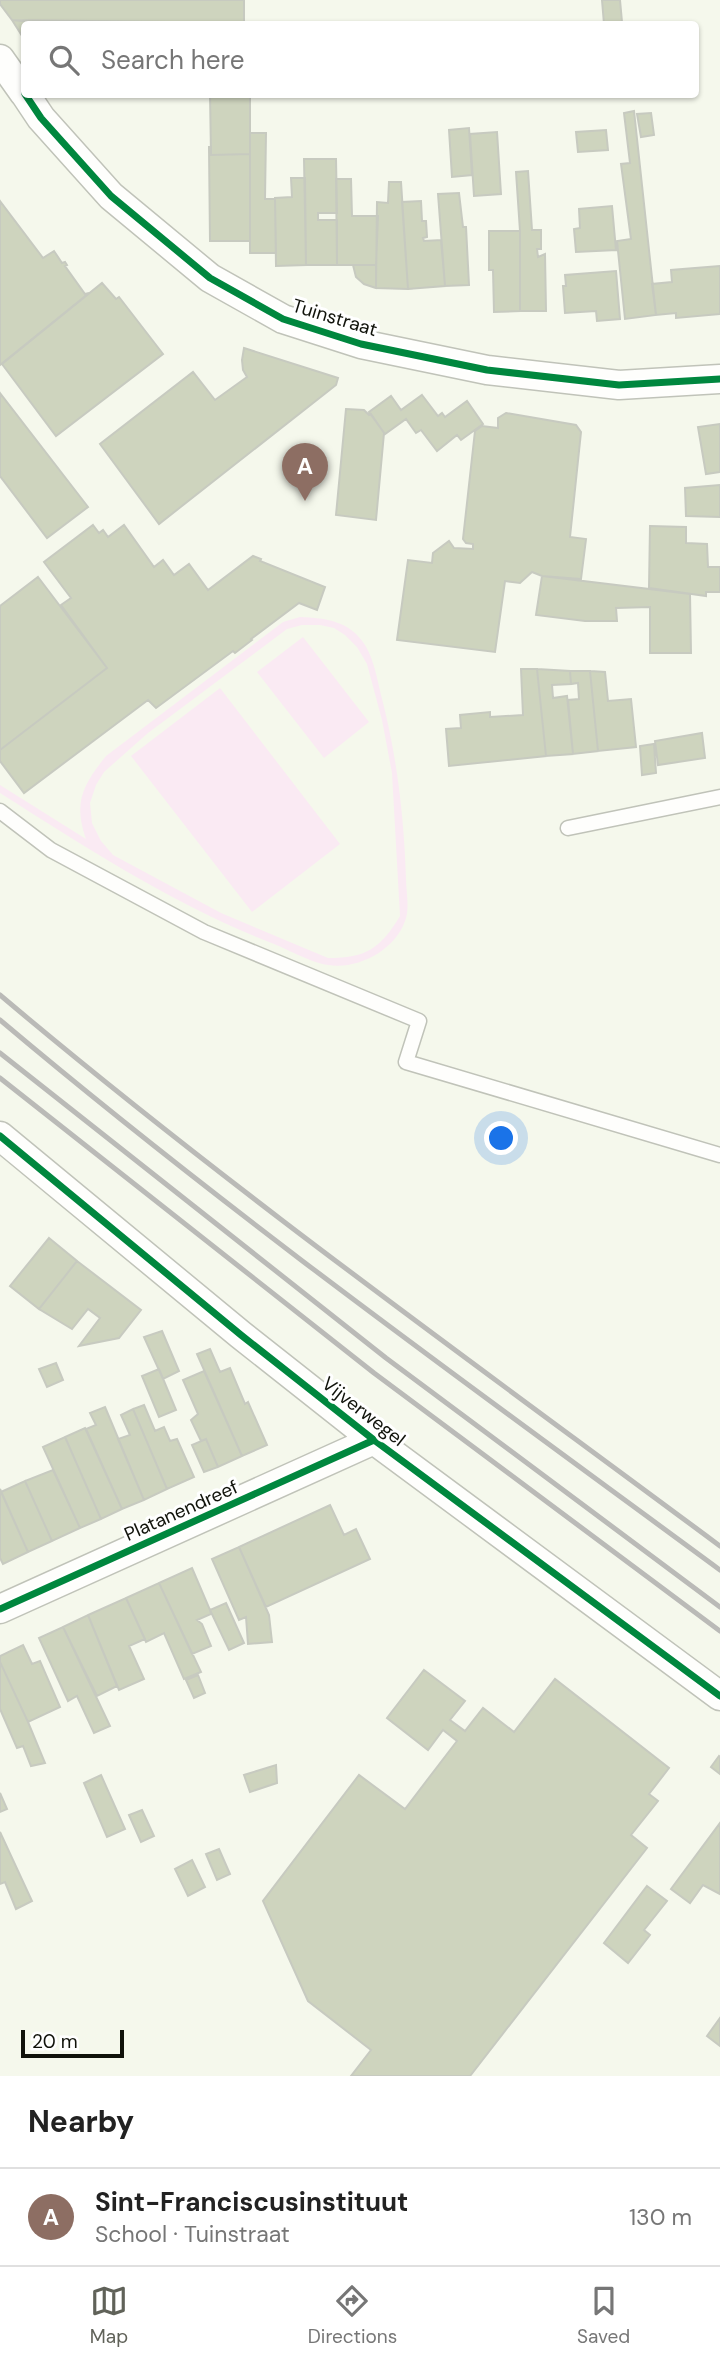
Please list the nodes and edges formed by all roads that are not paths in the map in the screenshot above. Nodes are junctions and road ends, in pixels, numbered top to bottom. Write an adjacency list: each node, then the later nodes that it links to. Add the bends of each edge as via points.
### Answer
1 (0, 59): 2 (street, Tuinstraat)
2 (21, 88)
3 (28, 98): 4 (street, Tuinstraat, via 111,196 210,278 284,319 361,344 487,370 619,385)
4 (720, 379)
5 (720, 797): 7 (lane)
6 (0, 811): 9 (lane, via 51,850 204,933 419,1021 406,1062)
7 (568, 828)
8 (0, 1136): 10 (street, Vijverwegel)
9 (720, 1155)
10 (374, 1440): 11 (street, Platanendreef); 12 (street, Vijverwegel)
11 (0, 1609)
12 (720, 1696)

